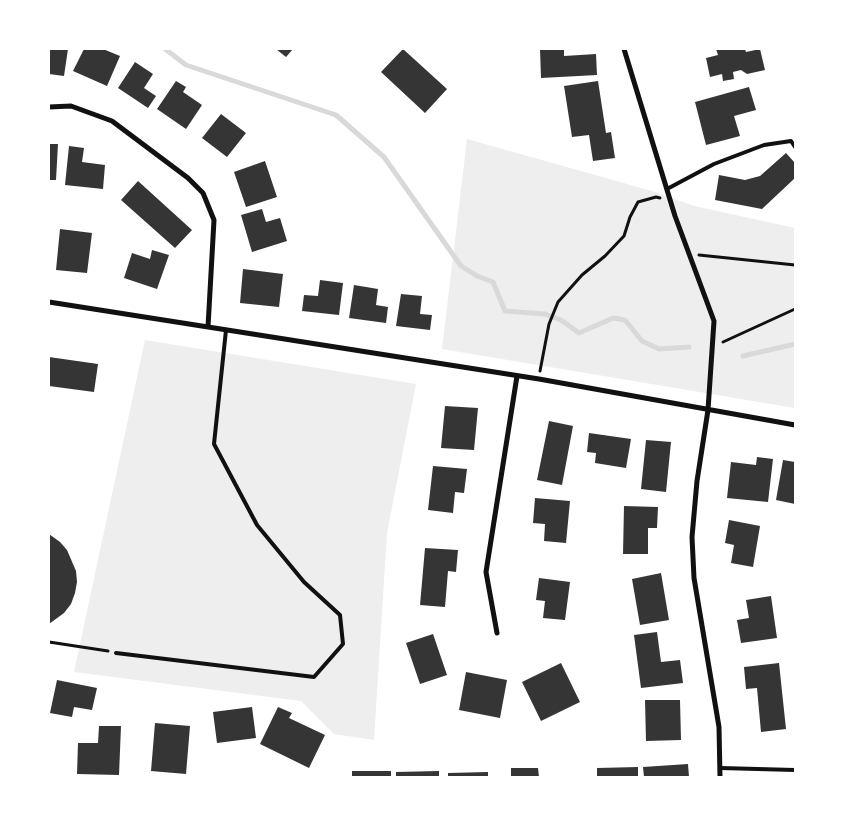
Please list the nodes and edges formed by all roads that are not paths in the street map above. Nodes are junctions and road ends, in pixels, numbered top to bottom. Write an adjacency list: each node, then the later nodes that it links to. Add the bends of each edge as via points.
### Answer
1 (624, 49): 4 (street)
2 (49, 107): 6 (street, via 71,106 112,121 203,193 214,220)
3 (795, 147): 4 (lane, via 791,142 764,145 714,164)
4 (667, 189): 9 (street, via 714,320)
5 (49, 302): 6 (street)
6 (208, 327): 7 (street)
7 (226, 330): 8 (street); 12 (lane, via 214,444 257,525 304,582 340,616 343,644 314,677)
8 (517, 376): 9 (street); 11 (street, via 486,572)
9 (708, 410): 10 (street); 13 (street, via 692,537 694,578 719,727)
10 (795, 425)
11 (497, 633)
12 (116, 652)
13 (720, 768): 14 (lane); 15 (street)
14 (795, 770)
15 (720, 777)

